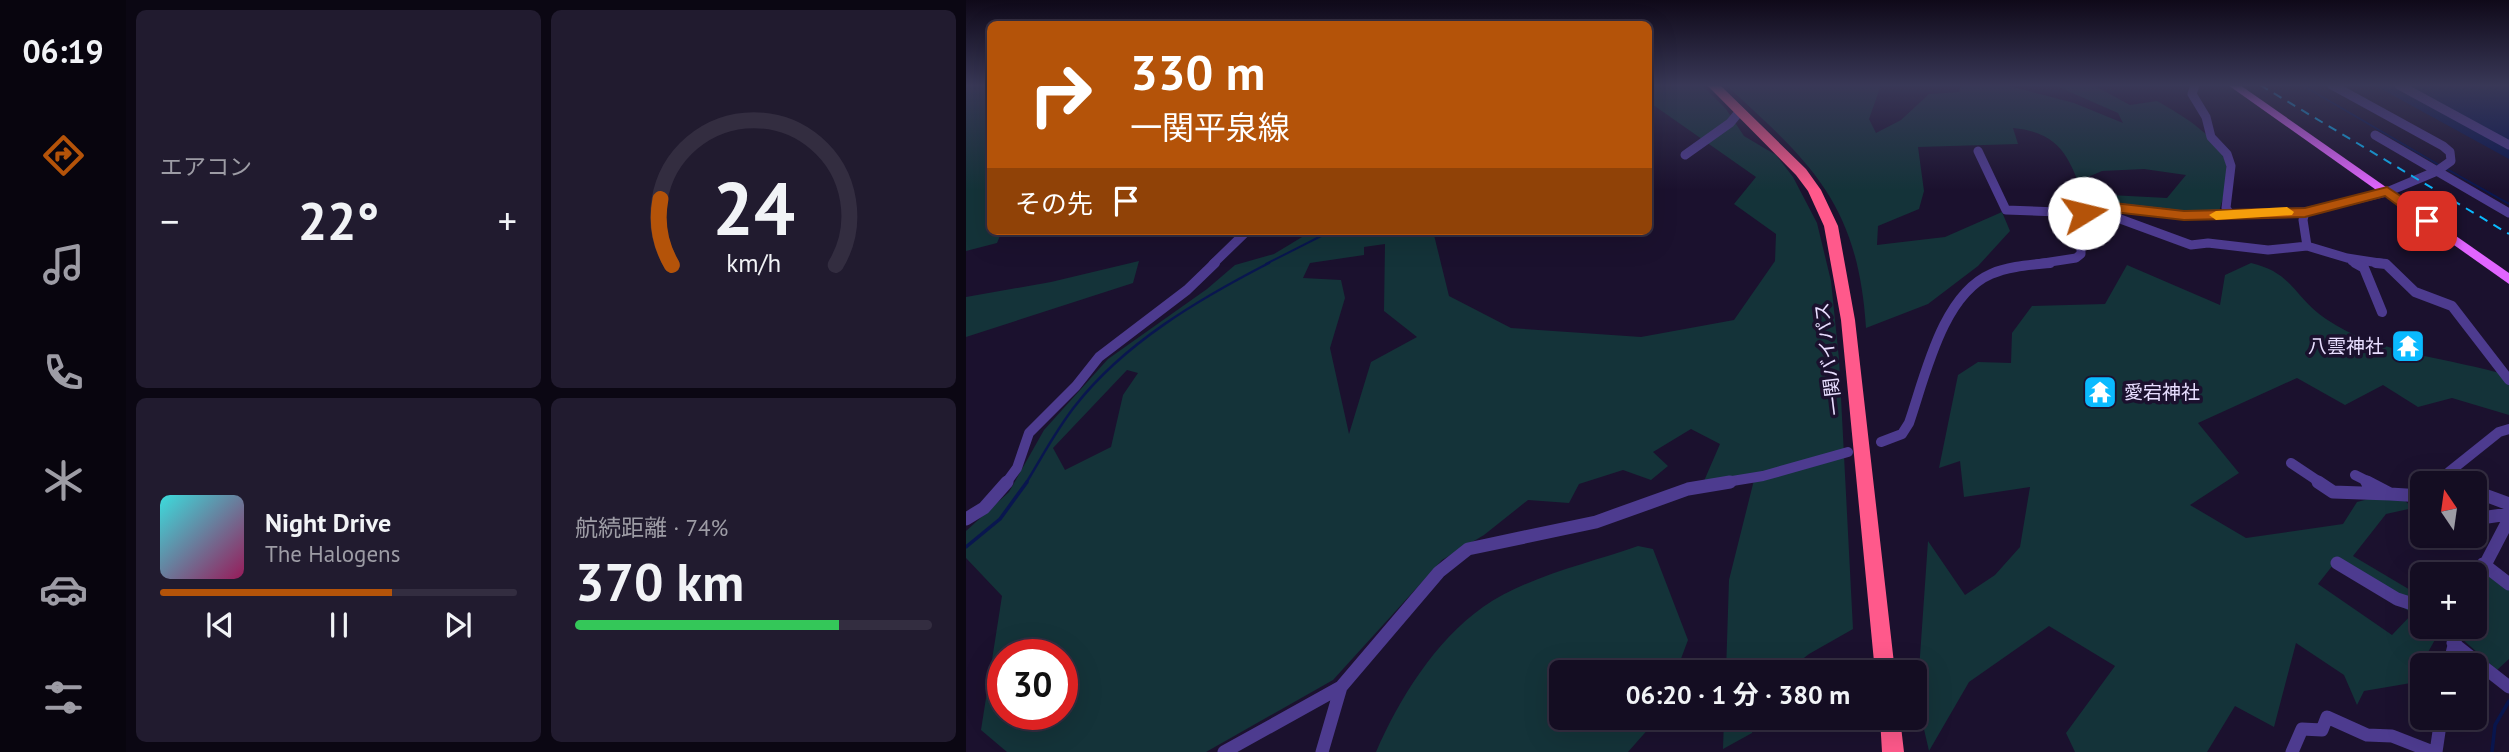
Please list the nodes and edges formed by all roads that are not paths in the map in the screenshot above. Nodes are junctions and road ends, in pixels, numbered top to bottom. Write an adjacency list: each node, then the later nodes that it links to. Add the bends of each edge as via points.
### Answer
1 (1732, 120): 10 (street)
2 (1749, 120): 44 (highway, 一関バイパス, via 1801,172 1830,226 1848,320)
3 (2207, 120): 16 (street, via 2211,137 2227,154 2231,166)
4 (2284, 120): 12 (main road)
5 (2396, 120): 11 (street, via 2443,146 2452,157)
6 (2463, 120): 8 (street)
7 (2375, 135): 11 (street)
8 (2509, 145)
9 (1978, 151): 13 (street, via 2006,210)
10 (1685, 155)
11 (2441, 168): 12 (street); 15 (street)
12 (2387, 192): 14 (street); 20 (main road)
13 (2089, 211): 16 (street, via 2105,206 2184,215); 18 (street, via 2191,246 2208,243 2268,250); 24 (street, via 2081,219 2081,254 2077,258 1991,274 1970,287 1944,327 1909,423 1902,434)
14 (2305, 212): 16 (street); 18 (street)
15 (2509, 213)
16 (2230, 214)
17 (1243, 235): 35 (street, via 1187,290 1099,357 1029,433 1017,468 999,493)
18 (2307, 246): 19 (street)
19 (2347, 258): 21 (street, via 2364,268); 22 (street, via 2386,264 2415,292 2452,306)
20 (2509, 279)
21 (2382, 312)
22 (2509, 380)
23 (2509, 429): 27 (street)
24 (1881, 442)
25 (1848, 452): 45 (street, via 1762,476 1688,489 1596,522 1468,549 1440,572)
26 (2291, 463): 29 (street, via 2333,492)
27 (2450, 471)
28 (2355, 475): 29 (street)
29 (2390, 494): 30 (street)
30 (2410, 495)
31 (2487, 496): 32 (street)
32 (2509, 504)
33 (2509, 517): 34 (street); 36 (street)
34 (2487, 518)
35 (966, 519)
36 (2484, 562)
37 (2337, 563): 40 (street)
38 (2487, 567): 39 (street)
39 (2509, 584)
40 (2410, 603)
41 (2454, 639): 42 (street)
42 (2453, 643): 43 (street); 46 (street)
43 (2451, 653)
44 (1884, 660)
45 (1341, 687): 49 (street); 50 (street)
46 (2509, 687)
47 (1890, 730): 51 (highway)
48 (2439, 730): 53 (street)
49 (1224, 752)
50 (1322, 752)
51 (1893, 752)
52 (2292, 752): 53 (street, via 2302,729 2322,730 2327,717 2367,735 2392,736)
53 (2434, 752)

